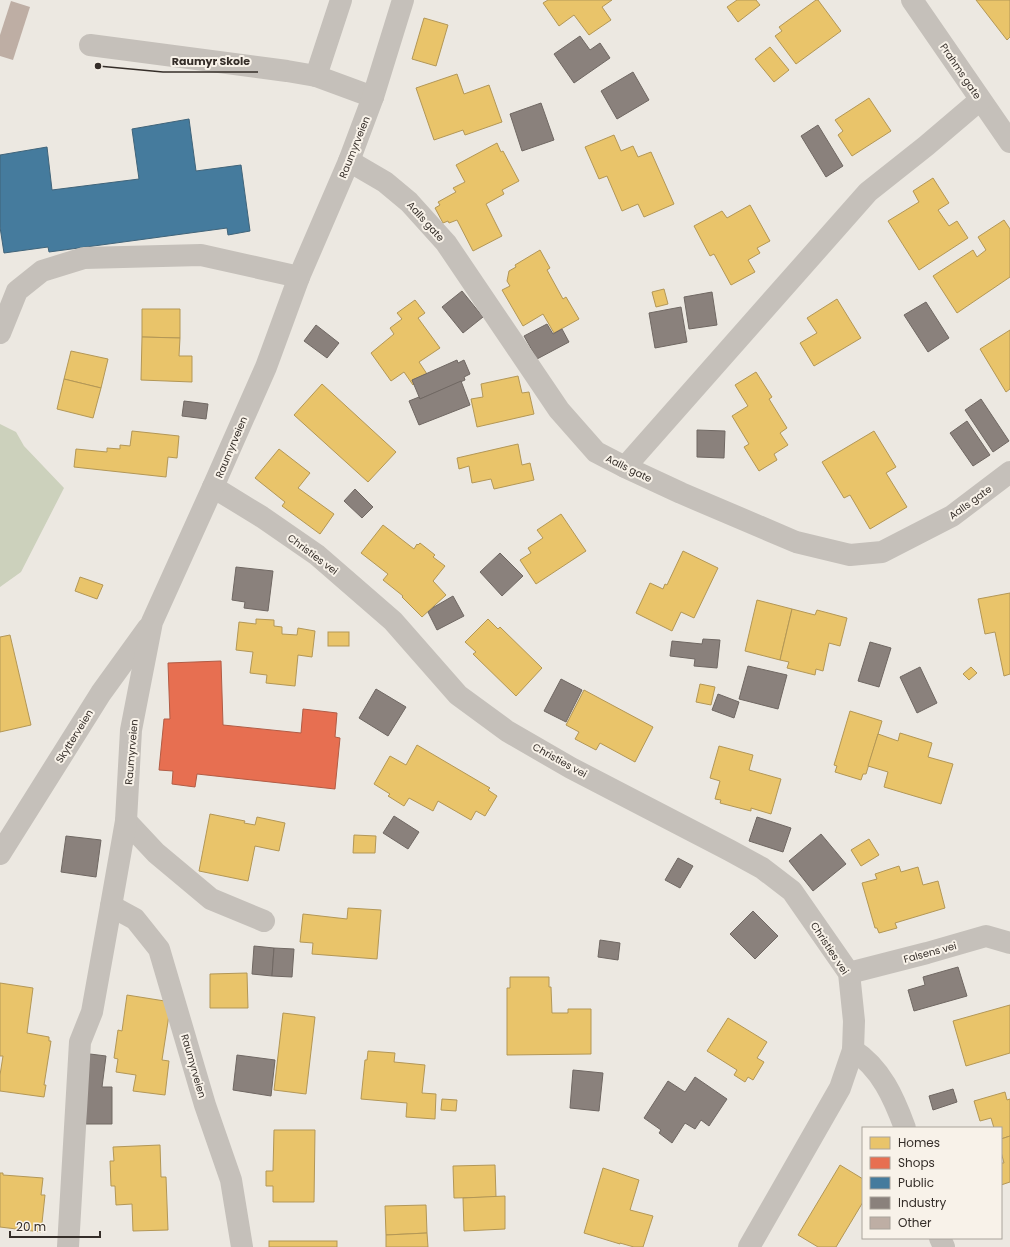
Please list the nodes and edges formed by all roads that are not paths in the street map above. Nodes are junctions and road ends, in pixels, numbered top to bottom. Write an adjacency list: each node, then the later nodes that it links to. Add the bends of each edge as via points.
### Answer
1 (341, 0): 5 (street)
2 (403, 0): 6 (street, Raumyrveien)
3 (912, 0): 7 (street, Prahms gate)
4 (90, 44): 5 (street)
5 (316, 76): 6 (street)
6 (373, 97): 9 (street, Raumyrveien)
7 (980, 100): 8 (street, Prahms gate); 12 (street, via 868,192)
8 (1010, 142)
9 (349, 161): 10 (street, Raumyrveien); 12 (street, Aalls gate, via 385,182 409,202 446,243 559,410 596,452)
10 (299, 277): 11 (street, via 202,255 84,258 42,271 17,292); 14 (street, Raumyrveien, via 266,367)
11 (0, 333)
12 (625, 467): 13 (street, Aalls gate, via 796,542 850,555 882,552 952,516)
13 (1010, 472)
14 (213, 487): 15 (street, Raumyrveien); 21 (street, Christies vei, via 317,555 392,621 458,695 507,731 571,768 762,868 792,891)
15 (152, 622): 16 (street, Raumyrveien, via 131,730); 17 (street, Skytterveien, via 101,692)
16 (126, 821): 18 (street, Raumyrveien); 19 (street, via 156,853 211,899)
17 (4, 842)
18 (111, 906): 24 (street, Raumyrveien, via 92,1012 80,1042); 25 (street, Raumyrveien, via 135,919 159,949 205,1105 231,1180)
19 (264, 921)
20 (1010, 943): 21 (street, Falsens vei, via 986,936)
21 (849, 973): 22 (street, Christies vei, via 854,1021)
22 (853, 1050): 23 (street, via 864,1057 881,1077 896,1102); 26 (street, Christies vei, via 840,1088)
23 (904, 1127)
24 (68, 1247)
25 (242, 1247)
26 (749, 1247)

